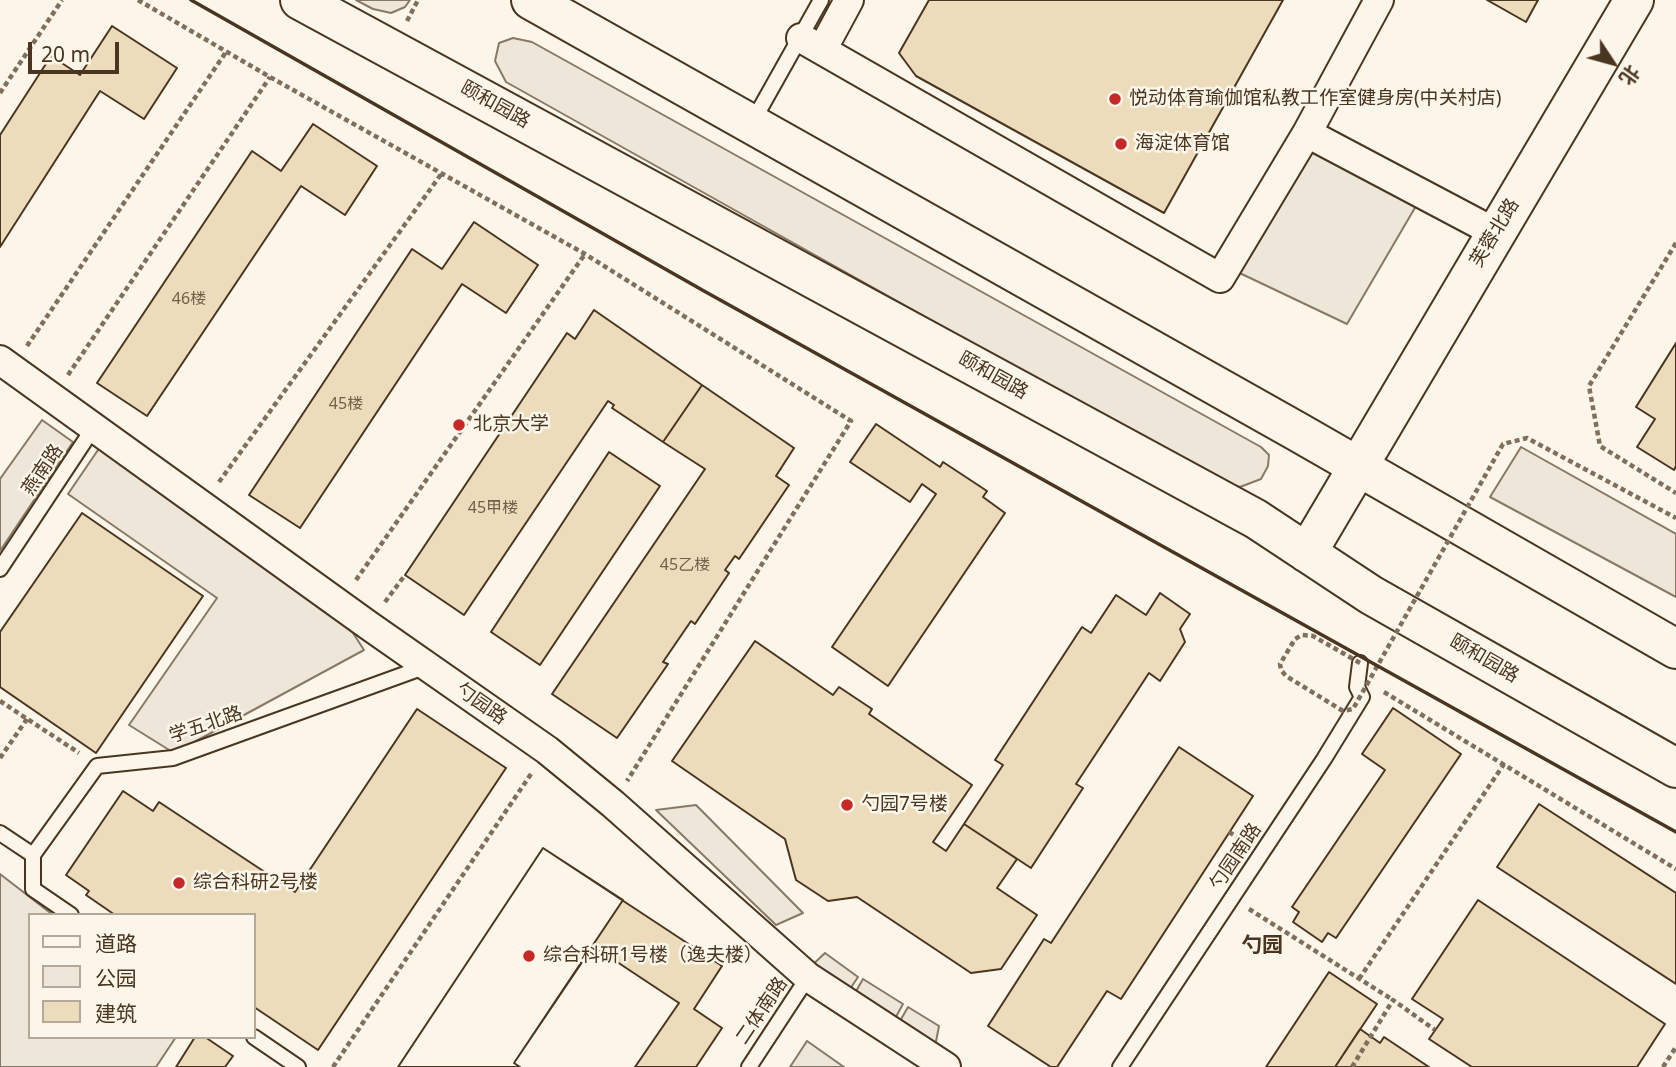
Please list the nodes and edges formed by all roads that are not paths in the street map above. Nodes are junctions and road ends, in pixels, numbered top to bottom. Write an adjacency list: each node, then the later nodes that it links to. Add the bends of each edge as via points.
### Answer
1 (300, 0): 14 (street, 颐和园路, via 1256,519)
2 (531, 0): 8 (street)
3 (821, 0): 7 (lane)
4 (849, 0): 7 (street)
5 (1379, 0): 9 (street)
6 (1634, 0): 10 (street, 芙蓉北路)
7 (811, 44): 8 (lane); 9 (street, via 1220,278)
8 (752, 124): 13 (street)
9 (1307, 133): 10 (street)
10 (1496, 233): 13 (street, 芙蓉北路)
11 (6, 364): 12 (street, 勺园路)
12 (94, 427): 15 (lane, 燕南路); 17 (street, 勺园路)
13 (1358, 467): 14 (street, 芙蓉北路); 16 (street)
14 (1307, 553): 19 (street, 颐和园路, via 1370,595)
15 (0, 569)
16 (1676, 649)
17 (427, 666): 21 (lane, 学五北路, via 173,758 97,766); 23 (street, 勺园路, via 613,804)
18 (1362, 674): 28 (lane, 勺园南路, via 1357,687 1362,697 1324,759)
19 (1676, 768)
20 (0, 833): 21 (lane)
21 (33, 855): 22 (lane, via 33,889)
22 (68, 913)
23 (808, 977): 26 (lane, 二体南路); 27 (street, 勺园路)
24 (256, 1038): 25 (lane)
25 (298, 1067)
26 (748, 1067)
27 (946, 1067)
28 (1120, 1067)

